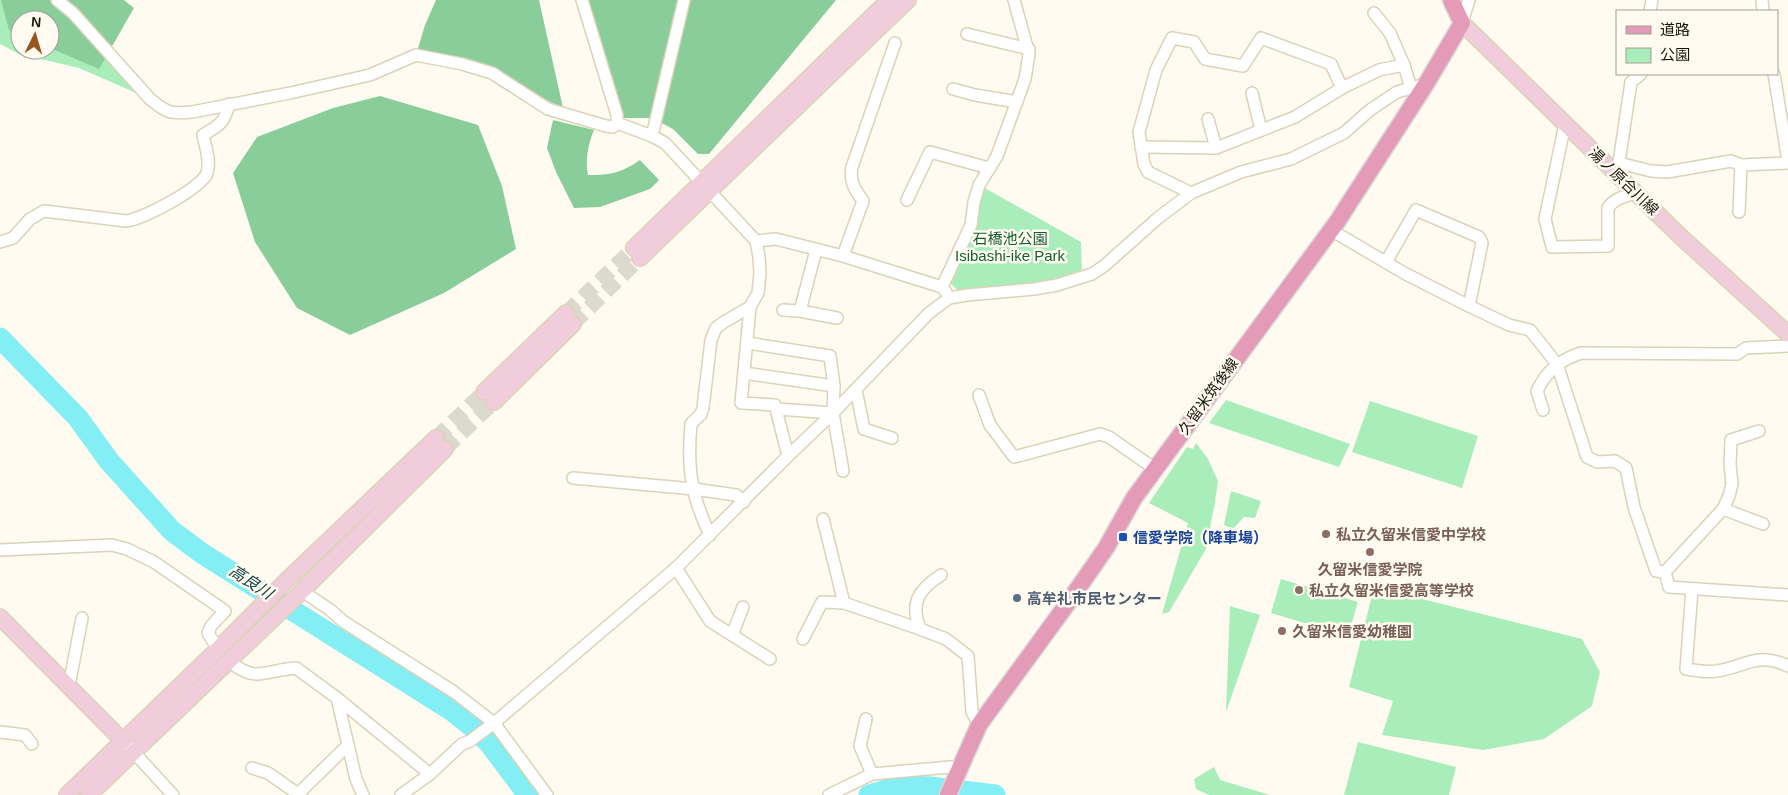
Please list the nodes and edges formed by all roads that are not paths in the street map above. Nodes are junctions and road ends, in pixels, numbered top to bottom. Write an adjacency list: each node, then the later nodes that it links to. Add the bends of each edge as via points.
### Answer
1 (57, 0): 22 (street, via 164,111 176,114)
2 (582, 0): 24 (street)
3 (684, 0): 27 (street)
4 (889, 0): 34 (street)
5 (908, 0): 34 (street)
6 (1014, 0): 13 (street)
7 (1451, 0): 10 (main road)
8 (1469, 0): 10 (street)
9 (1374, 14): 14 (street, via 1390,32)
10 (1462, 23): 17 (main road, 久留米筑後線); 25 (street, 湯ノ原合川線)
11 (967, 34): 13 (street)
12 (895, 43): 44 (street, via 850,174 853,187 863,201)
13 (1029, 49): 21 (street, via 1025,79)
14 (1404, 65): 17 (street); 19 (street, via 1379,70)
15 (1640, 75): 33 (street, via 1631,82)
16 (1774, 75): 30 (street)
17 (1419, 86): 35 (street, via 1397,92 1370,110 1344,134 1291,159 1241,172); 39 (main road, 久留米筑後線)
18 (952, 88): 21 (street)
19 (1342, 88): 26 (street, via 1295,117); 28 (street, via 1331,64 1261,38 1243,66 1205,59 1194,42 1172,38 1156,70 1139,132)
20 (1252, 92): 26 (street)
21 (1017, 102): 32 (street, via 998,156)
22 (229, 104): 24 (street, via 370,75 416,55 492,73 548,109 606,126 613,127); 41 (street, via 226,117 203,135 209,163 204,180 160,208 136,220 126,221 44,212 30,219 13,238)
23 (1208, 118): 29 (street)
24 (617, 123): 27 (street)
25 (1565, 124): 33 (street, 湯ノ原合川線); 36 (street, via 1545,218 1552,247 1608,246 1608,208 1611,202)
26 (1261, 130): 29 (street)
27 (652, 136): 34 (street, via 665,144)
28 (1141, 147): 29 (street); 35 (street, via 1148,172)
29 (1216, 148)
30 (1788, 162): 31 (street)
31 (1741, 165): 33 (street, via 1731,161 1659,171); 38 (street)
32 (989, 168): 37 (street, via 930,152); 46 (street, via 979,185 971,225)
33 (1618, 169): 36 (street, 湯ノ原合川線)
34 (705, 187): 40 (street); 43 (street)
35 (1191, 192): 47 (street, via 1092,274 1034,289)
36 (1636, 193): 54 (street, 湯ノ原合川線)
37 (907, 200)
38 (1739, 212)
39 (1331, 230): 45 (street); 69 (main road, 久留米筑後線)
40 (756, 241): 42 (street, via 776,238); 49 (street, via 760,273 758,293)
41 (0, 242)
42 (816, 250): 44 (street); 51 (street)
43 (637, 253)
44 (843, 256): 46 (street)
45 (1386, 262): 48 (street); 48 (street, via 1416,210 1479,237 1482,243)
46 (942, 287): 47 (street)
47 (949, 298): 60 (street, via 928,314)
48 (1469, 306): 57 (street, via 1509,325 1530,330)
49 (750, 307): 55 (street); 72 (street, via 716,328 711,340 703,408 691,424 688,453)
50 (783, 310): 51 (street)
51 (800, 311): 52 (street)
52 (837, 318)
53 (569, 319): 62 (street)
54 (1788, 334)
55 (748, 343): 58 (street); 59 (street, via 830,356)
56 (1788, 346): 57 (street, via 1746,348 1736,354 1581,353)
57 (1557, 364): 64 (street, via 1537,391); 80 (street, via 1587,457 1597,462 1616,461 1626,468 1634,507 1656,571)
58 (744, 373): 59 (street); 63 (street, via 741,403 775,405)
59 (834, 386): 65 (street)
60 (856, 390): 65 (street); 67 (street, via 864,429)
61 (979, 394): 69 (street, via 990,425 1014,457 1100,434)
62 (489, 397)
63 (776, 409): 65 (street); 68 (street)
64 (1542, 410)
65 (833, 414): 68 (street); 70 (street)
66 (1759, 431): 74 (street, via 1731,440 1732,484)
67 (892, 438)
68 (788, 456): 73 (street)
69 (1155, 469): 100 (main road, 久留米筑後線, via 1065,608)
70 (843, 471)
71 (573, 478): 72 (street)
72 (694, 489): 73 (street, via 736,495); 77 (street, via 699,512)
73 (744, 502): 77 (street)
74 (1723, 509): 76 (street); 80 (street)
75 (823, 519): 85 (street)
76 (1763, 524)
77 (710, 535): 79 (street)
78 (0, 550): 92 (street, via 112,545 140,555 225,611 208,633)
79 (676, 568): 90 (street, via 710,621); 99 (street)
80 (1665, 572): 82 (street, via 1669,587)
81 (940, 575): 89 (street, via 929,583 916,604 915,617)
82 (1692, 589): 84 (street); 95 (street, via 1686,669 1716,672 1751,660 1766,659)
83 (302, 591): 92 (street, via 441,444 286,580); 94 (street); 99 (street, via 344,622 454,692)
84 (1788, 595)
85 (844, 604): 89 (street); 91 (street, via 822,602)
86 (743, 607): 90 (street)
87 (0, 617): 96 (street)
88 (82, 618): 96 (street)
89 (920, 629): 100 (street, via 946,639 968,656 972,712)
90 (732, 635): 93 (street)
91 (803, 639)
92 (218, 650): 102 (street)
93 (770, 659)
94 (229, 661): 97 (street, via 247,674 255,675 296,668); 105 (street)
95 (1788, 666)
96 (68, 686): 102 (street)
97 (336, 698): 104 (street); 108 (street)
98 (866, 719): 109 (street, via 860,746)
99 (494, 723): 108 (street, via 462,744); 115 (street)
100 (979, 725): 106 (main road, 久留米筑後線)
101 (0, 732): 103 (street, via 25,735)
102 (123, 741): 105 (street); 110 (street)
103 (32, 744)
104 (348, 745): 107 (street, via 298,794 268,773); 113 (street)
105 (134, 752): 111 (street); 112 (street)
106 (961, 766): 109 (street); 117 (main road, 久留米筑後線)
107 (252, 768)
108 (430, 774): 114 (street)
109 (872, 774): 116 (street)
110 (66, 795)
111 (89, 795)
112 (173, 795)
113 (362, 795)
114 (402, 795)
115 (547, 795)
116 (829, 795)
117 (948, 795)

